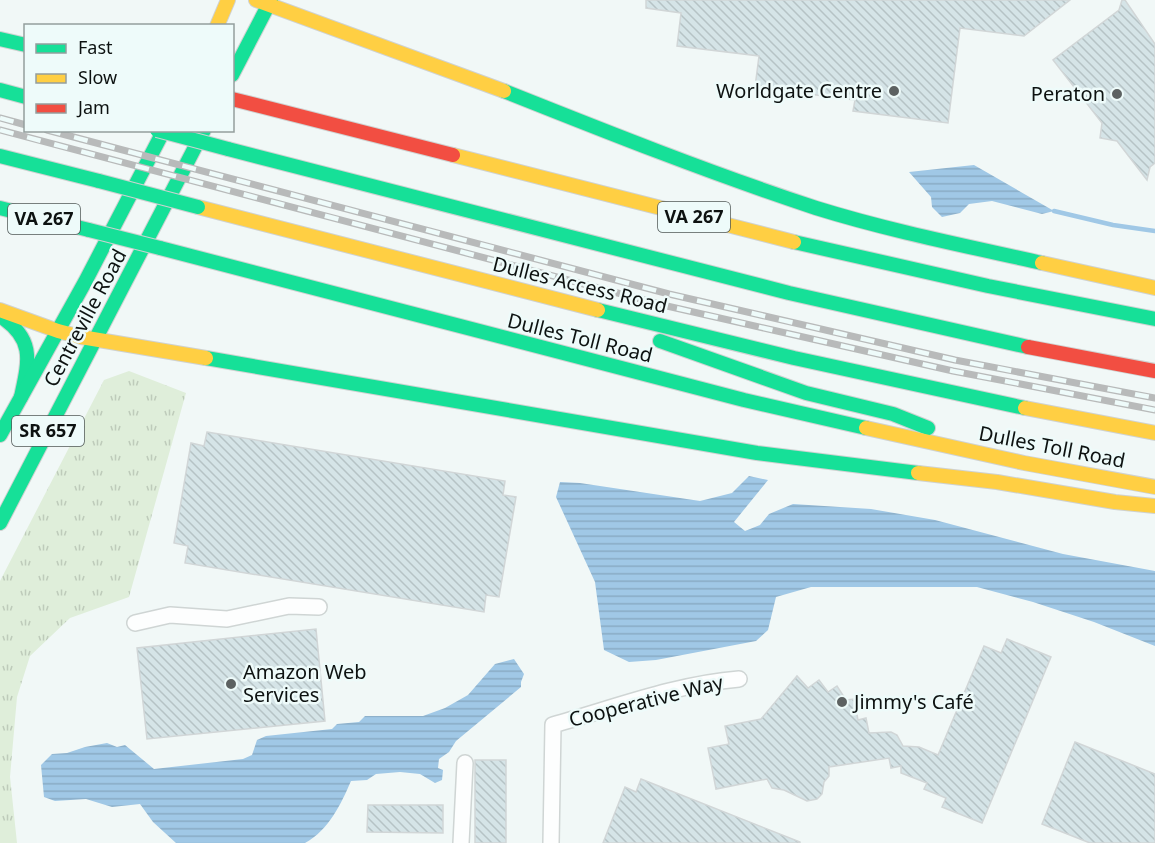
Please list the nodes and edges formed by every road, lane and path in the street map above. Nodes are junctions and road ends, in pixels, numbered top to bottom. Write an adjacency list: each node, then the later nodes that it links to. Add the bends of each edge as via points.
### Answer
1 (228, 0): 4 (main road)
2 (266, 1): 5 (main road); 8 (main road)
3 (317, 6): 5 (main road)
4 (218, 24)
5 (353, 36): 18 (main road, via 817,208 910,234)
6 (0, 39): 7 (main road)
7 (24, 45)
8 (234, 71)
9 (0, 90): 10 (main road)
10 (24, 96)
11 (234, 99): 21 (main road, VA 267, via 833,251)
12 (163, 132): 22 (main road, Centreville Road / SR 657)
13 (165, 132): 24 (main road, bridge, via 834,305)
14 (203, 132): 23 (main road, Centreville Road / SR 657)
15 (0, 156): 17 (main road, Dulles Access Road, bridge)
16 (0, 208): 28 (main road, Dulles Toll Road / VA 267, bridge, via 744,400)
17 (465, 276): 26 (main road, Dulles Access Road, via 814,363); 28 (main road, via 566,314 648,337 806,393 893,414)
18 (1155, 288)
19 (0, 310): 22 (main road)
20 (0, 316): 25 (main road, via 17,327 27,346)
21 (1155, 319)
22 (58, 331): 23 (main road); 25 (main road, Centreville Road / SR 657)
23 (95, 339): 30 (main road, via 787,458 997,482); 31 (main road, Centreville Road / SR 657)
24 (1155, 372)
25 (21, 397): 27 (main road, Centreville Road / SR 657)
26 (1155, 434)
27 (0, 435)
28 (1024, 463): 29 (main road, Dulles Toll Road / VA 267)
29 (1155, 487)
30 (1155, 506)
31 (0, 523)
32 (320, 607): 33 (street, via 289,606 227,619 170,615)
33 (135, 622)
34 (739, 679): 37 (street, Cooperative Way, via 664,693 553,725)
35 (465, 763): 36 (street)
36 (461, 843)
37 (551, 843)

